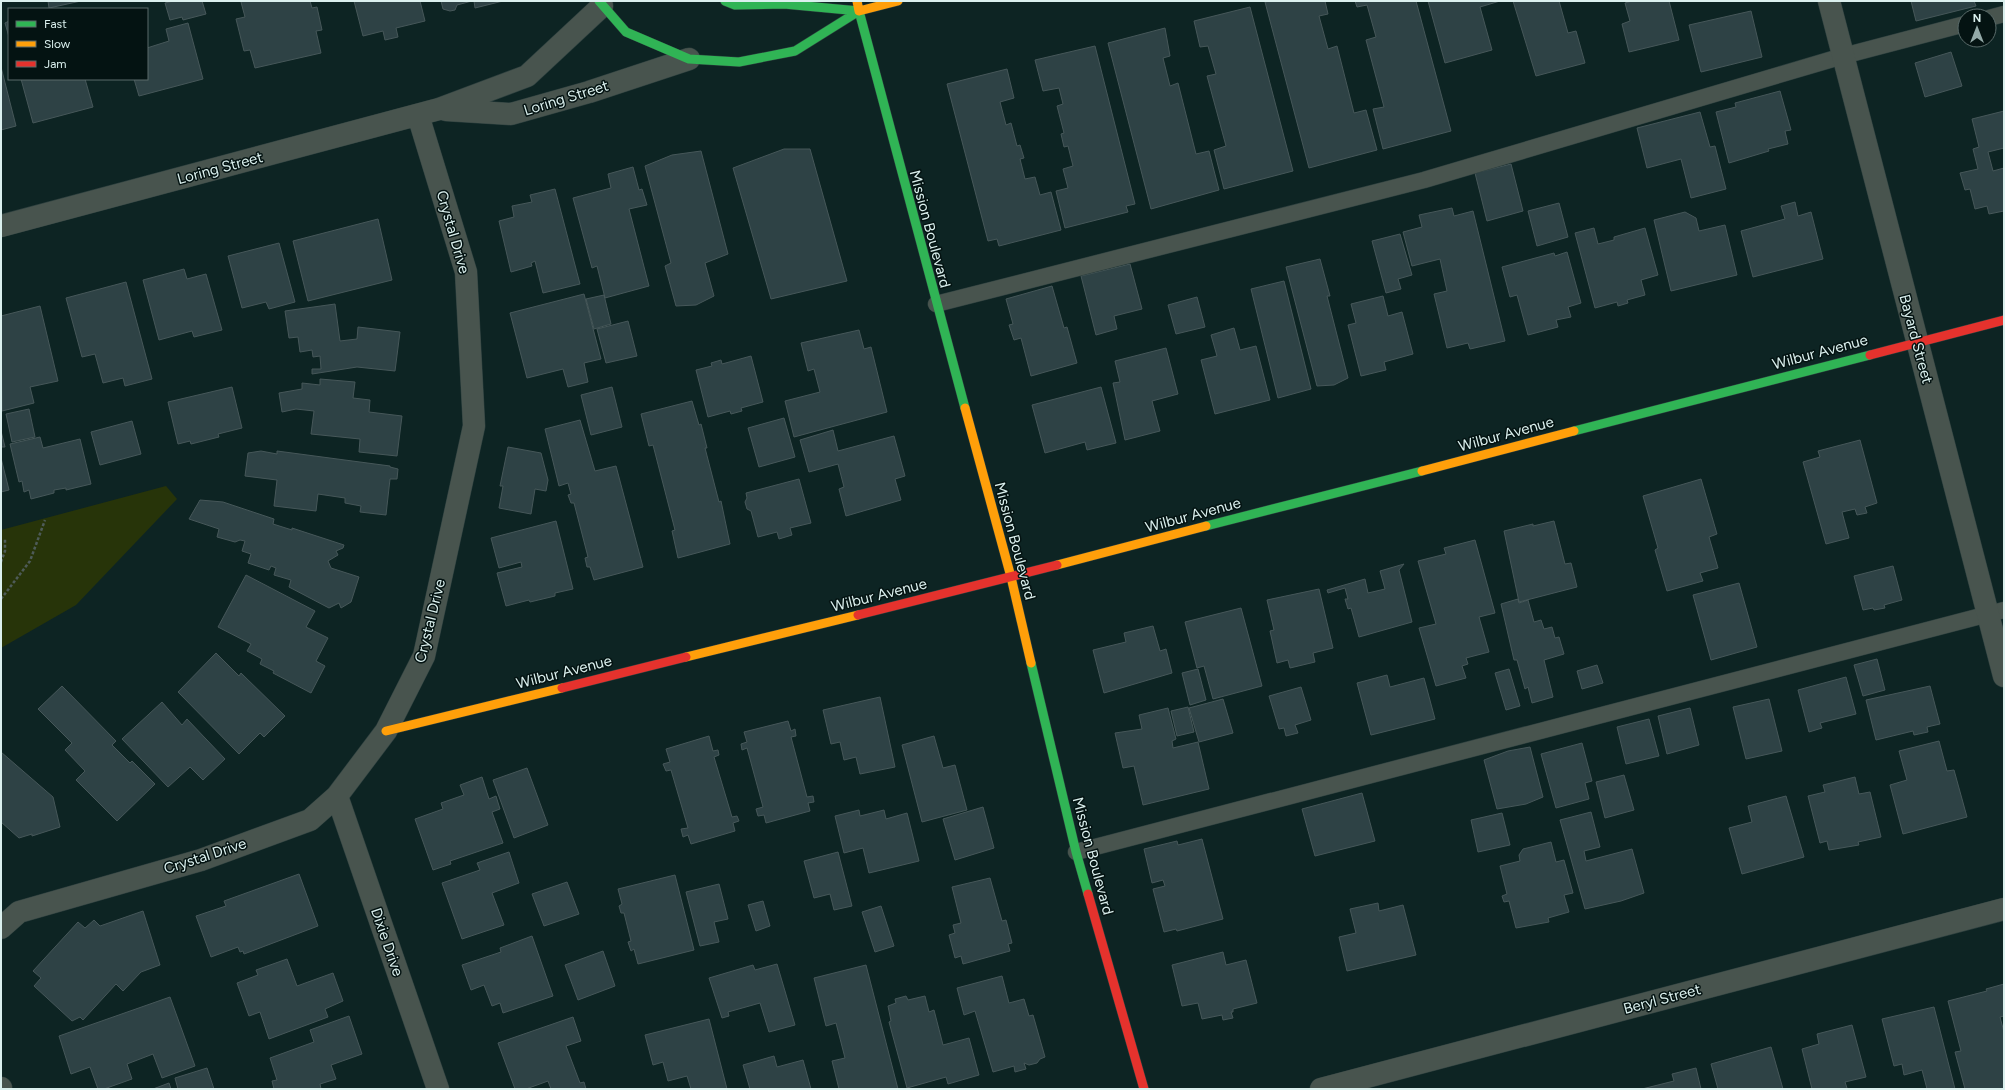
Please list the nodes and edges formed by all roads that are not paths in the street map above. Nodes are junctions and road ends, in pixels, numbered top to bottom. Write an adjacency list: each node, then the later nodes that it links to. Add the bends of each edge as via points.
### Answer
1 (725, 1): 6 (street, via 735,5 784,4)
2 (857, 1): 6 (street, Mission Boulevard)
3 (898, 1): 6 (street)
4 (1829, 1): 8 (street, Bayard Street)
5 (601, 4): 9 (street, via 626,32); 10 (street, Loring Street, via 527,76)
6 (859, 11): 9 (street, via 795,51 739,62); 12 (street, Mission Boulevard)
7 (1957, 26): 8 (lane)
8 (1843, 56): 12 (lane, via 1424,180); 14 (street, Bayard Street)
9 (689, 59): 10 (street, Loring Street, via 589,92 511,114)
10 (429, 112): 11 (street, Loring Street); 18 (street, Crystal Drive, via 466,272 474,426 424,656)
11 (1, 226)
12 (936, 304): 15 (street, Mission Boulevard)
13 (2004, 320): 14 (street, Wilbur Avenue)
14 (1917, 341): 15 (street, Wilbur Avenue); 16 (street, Bayard Street)
15 (1011, 577): 18 (street, Wilbur Avenue); 20 (street, Mission Boulevard)
16 (1996, 612): 17 (street, Bayard Street); 20 (lane)
17 (2004, 676)
18 (386, 731): 19 (street, Crystal Drive)
19 (337, 796): 22 (street, Crystal Drive, via 310,820 201,860 19,912); 23 (street, Dixie Drive)
20 (1076, 852): 24 (street, Mission Boulevard)
21 (2004, 909): 25 (street, Beryl Street)
22 (1, 928)
23 (438, 1089)
24 (1144, 1089)
25 (1321, 1089)

